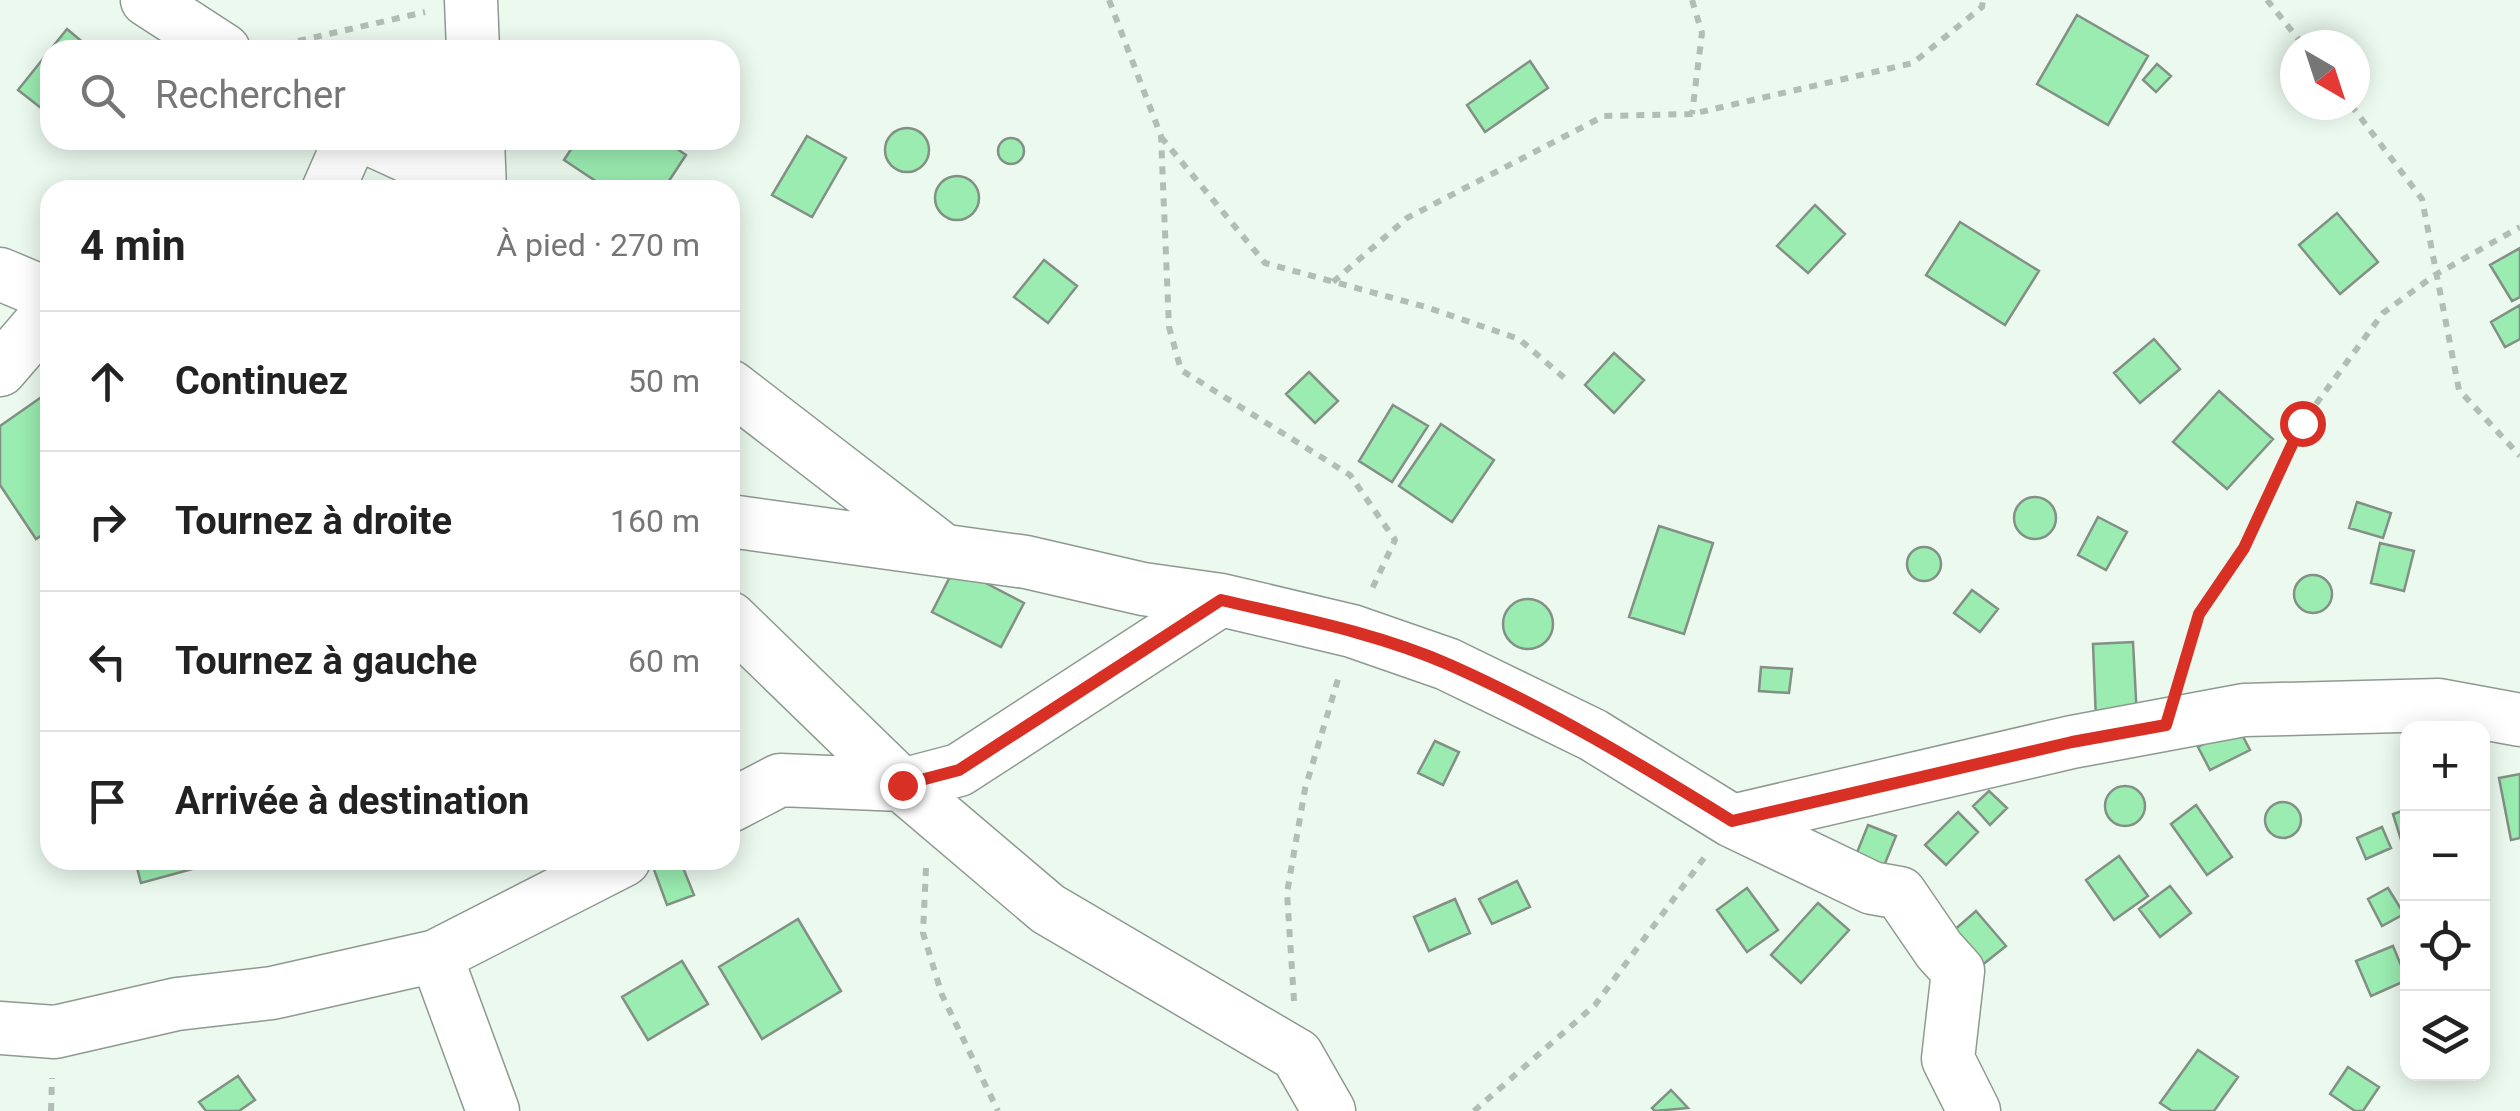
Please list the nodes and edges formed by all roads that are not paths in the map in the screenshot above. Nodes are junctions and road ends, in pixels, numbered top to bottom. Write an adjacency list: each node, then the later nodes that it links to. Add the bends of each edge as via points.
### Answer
1 (148, 0): 3 (street)
2 (471, 1): 4 (street)
3 (209, 40)
4 (473, 40)
5 (346, 150): 8 (street)
6 (394, 150): 9 (street)
7 (479, 150): 10 (street)
8 (332, 180)
9 (459, 180)
10 (480, 180)
11 (0, 274): 12 (street)
12 (40, 292)
13 (40, 324): 14 (street)
14 (0, 370)
15 (740, 394): 17 (street)
16 (740, 522): 17 (street)
17 (941, 549): 18 (street)
18 (1221, 600): 21 (street); 23 (street, via 1352,631 1447,664 1593,735)
19 (740, 628): 21 (street)
20 (2520, 720): 23 (street, via 2438,704 2244,710 2072,742)
21 (915, 796): 22 (street, via 780,780); 28 (street, via 1048,908 1297,1056)
22 (740, 801)
23 (1732, 821): 29 (street, via 1872,888 1900,892 1958,970 1948,1060)
24 (604, 870): 25 (street)
25 (436, 956): 26 (street, via 55,1032); 27 (street)
26 (0, 1028)
27 (493, 1111)
28 (1329, 1111)
29 (1974, 1111)

